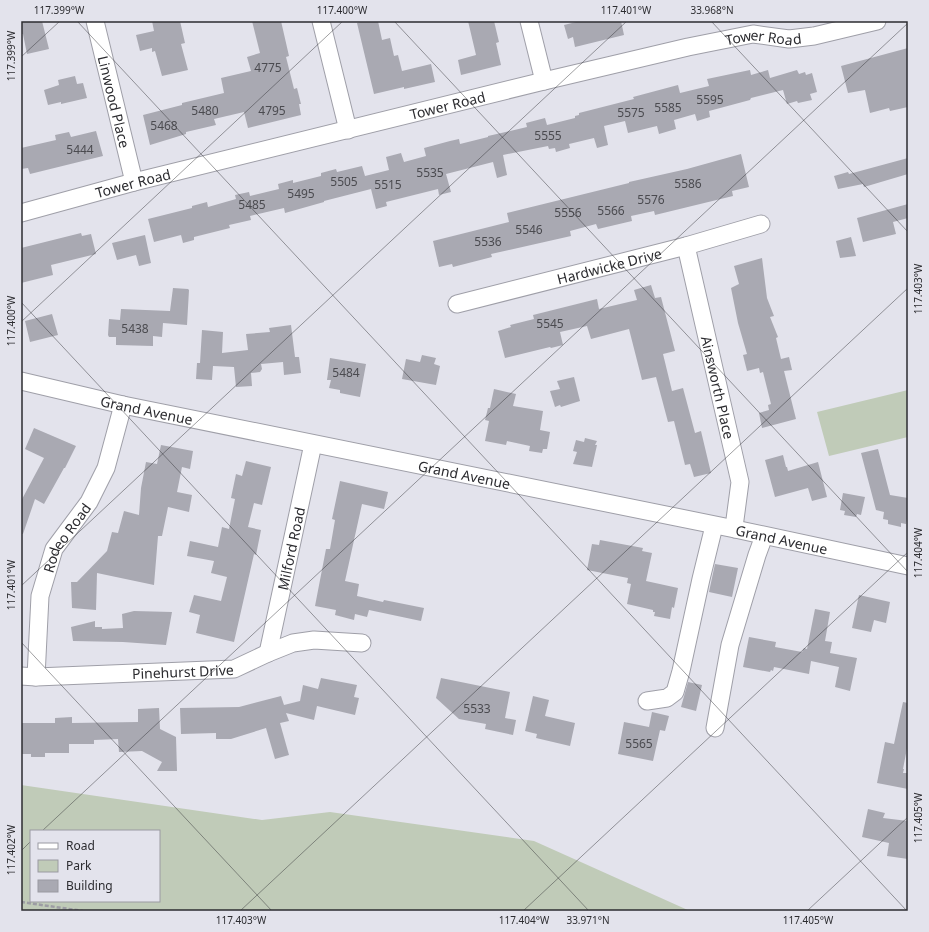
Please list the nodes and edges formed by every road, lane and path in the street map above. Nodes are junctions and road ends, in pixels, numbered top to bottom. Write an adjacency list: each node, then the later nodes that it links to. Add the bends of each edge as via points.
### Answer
1 (95, 21): 7 (street, Linwood Place)
2 (321, 21): 6 (street)
3 (530, 21): 5 (street)
4 (877, 21): 5 (street, Tower Road, via 814,36 789,39 753,34)
5 (544, 81): 6 (street, Tower Road)
6 (348, 130): 7 (street, Tower Road)
7 (134, 182): 8 (street, Tower Road)
8 (21, 213)
9 (760, 224): 10 (street, Hardwicke Drive)
10 (686, 246): 11 (street, Hardwicke Drive); 16 (street, Ainsworth Place, via 740,482)
11 (457, 304)
12 (21, 382): 13 (street, Grand Avenue)
13 (123, 405): 14 (street, Grand Avenue); 21 (street, Rodeo Road, via 106,468 89,502 54,550 40,596)
14 (313, 444): 15 (street, Grand Avenue); 20 (street, Milford Road)
15 (714, 526): 16 (street, Grand Avenue); 22 (street, via 675,692 667,698)
16 (735, 529): 17 (street, Grand Avenue)
17 (764, 536): 18 (street, Grand Avenue); 23 (street, via 730,645)
18 (908, 566)
19 (362, 643): 20 (street, Pinehurst Drive, via 314,640 293,643)
20 (268, 653): 21 (street, Pinehurst Drive, via 234,670)
21 (28, 676)
22 (647, 701)
23 (715, 728)
24 (21, 902): 25 (path)
25 (83, 911)

